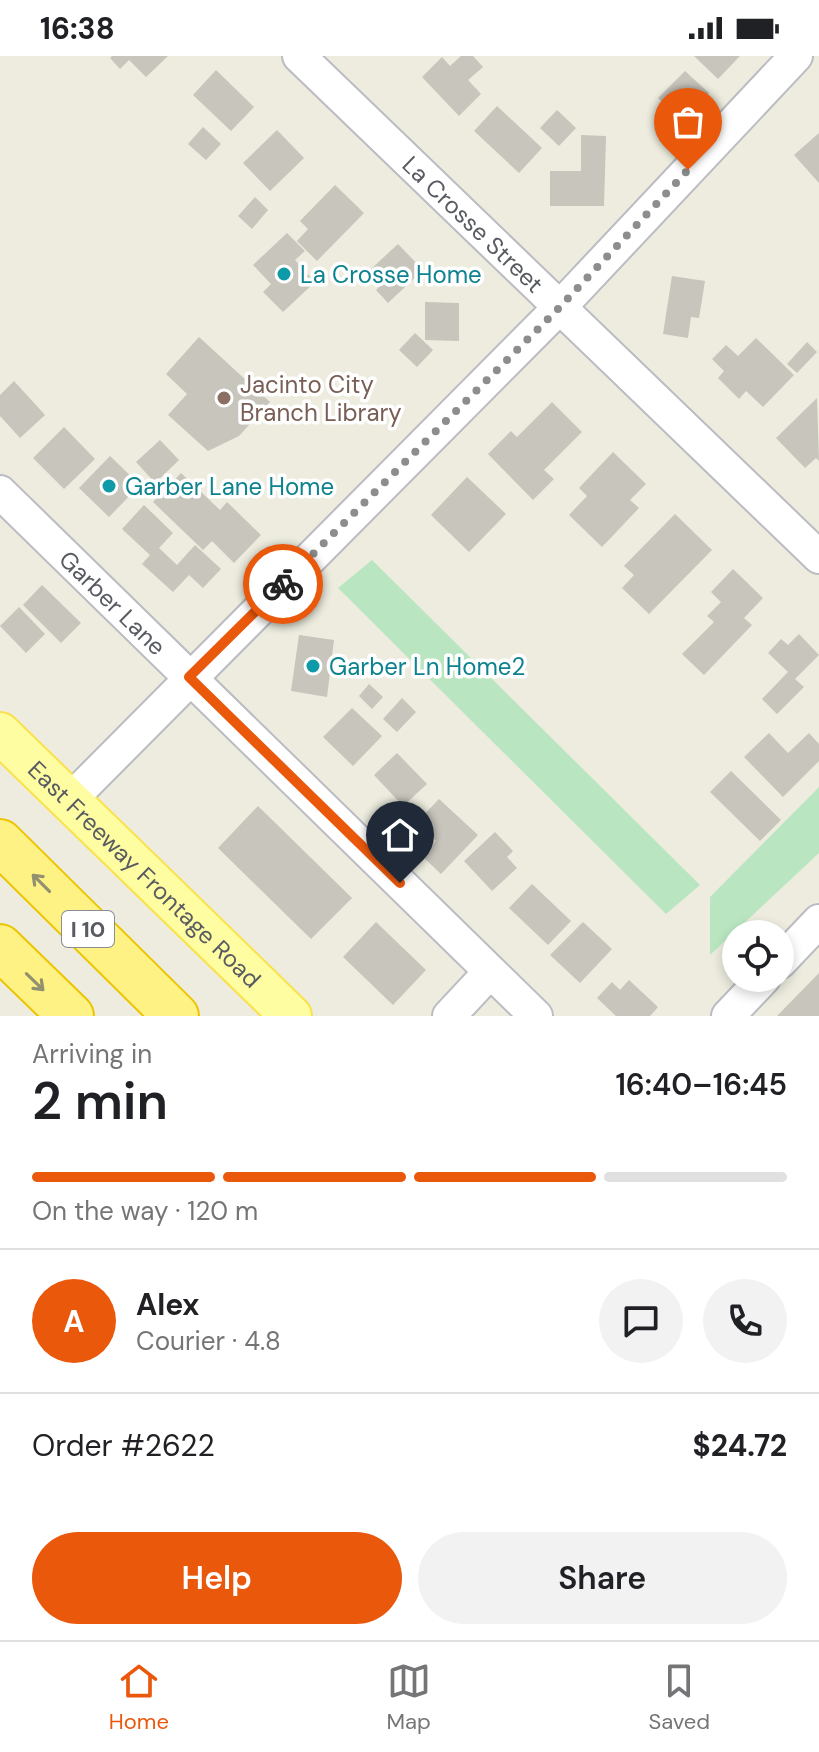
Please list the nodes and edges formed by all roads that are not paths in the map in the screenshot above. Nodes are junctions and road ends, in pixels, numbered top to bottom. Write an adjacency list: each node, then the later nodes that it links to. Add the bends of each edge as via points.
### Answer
1 (299, 56): 3 (street, La Crosse Street)
2 (796, 56): 3 (street)
3 (560, 307): 5 (street, La Crosse Street); 6 (street)
4 (0, 492): 6 (street, Garber Lane)
5 (819, 557)
6 (189, 677): 8 (street); 13 (street, Garber Lane)
7 (0, 733): 8 (main road, East Freeway Frontage Road)
8 (69, 801): 17 (main road, East Freeway Frontage Road)
9 (0, 842): 16 (highway, I 10, one-way to 9)
10 (819, 921): 12 (street)
11 (0, 947): 15 (highway, one-way to 15)
12 (794, 947)
13 (490, 972): 18 (street); 19 (street, Garber Lane)
14 (751, 992): 20 (street)
15 (71, 1016)
16 (176, 1016)
17 (291, 1016)
18 (449, 1016)
19 (536, 1016)
20 (728, 1016)

